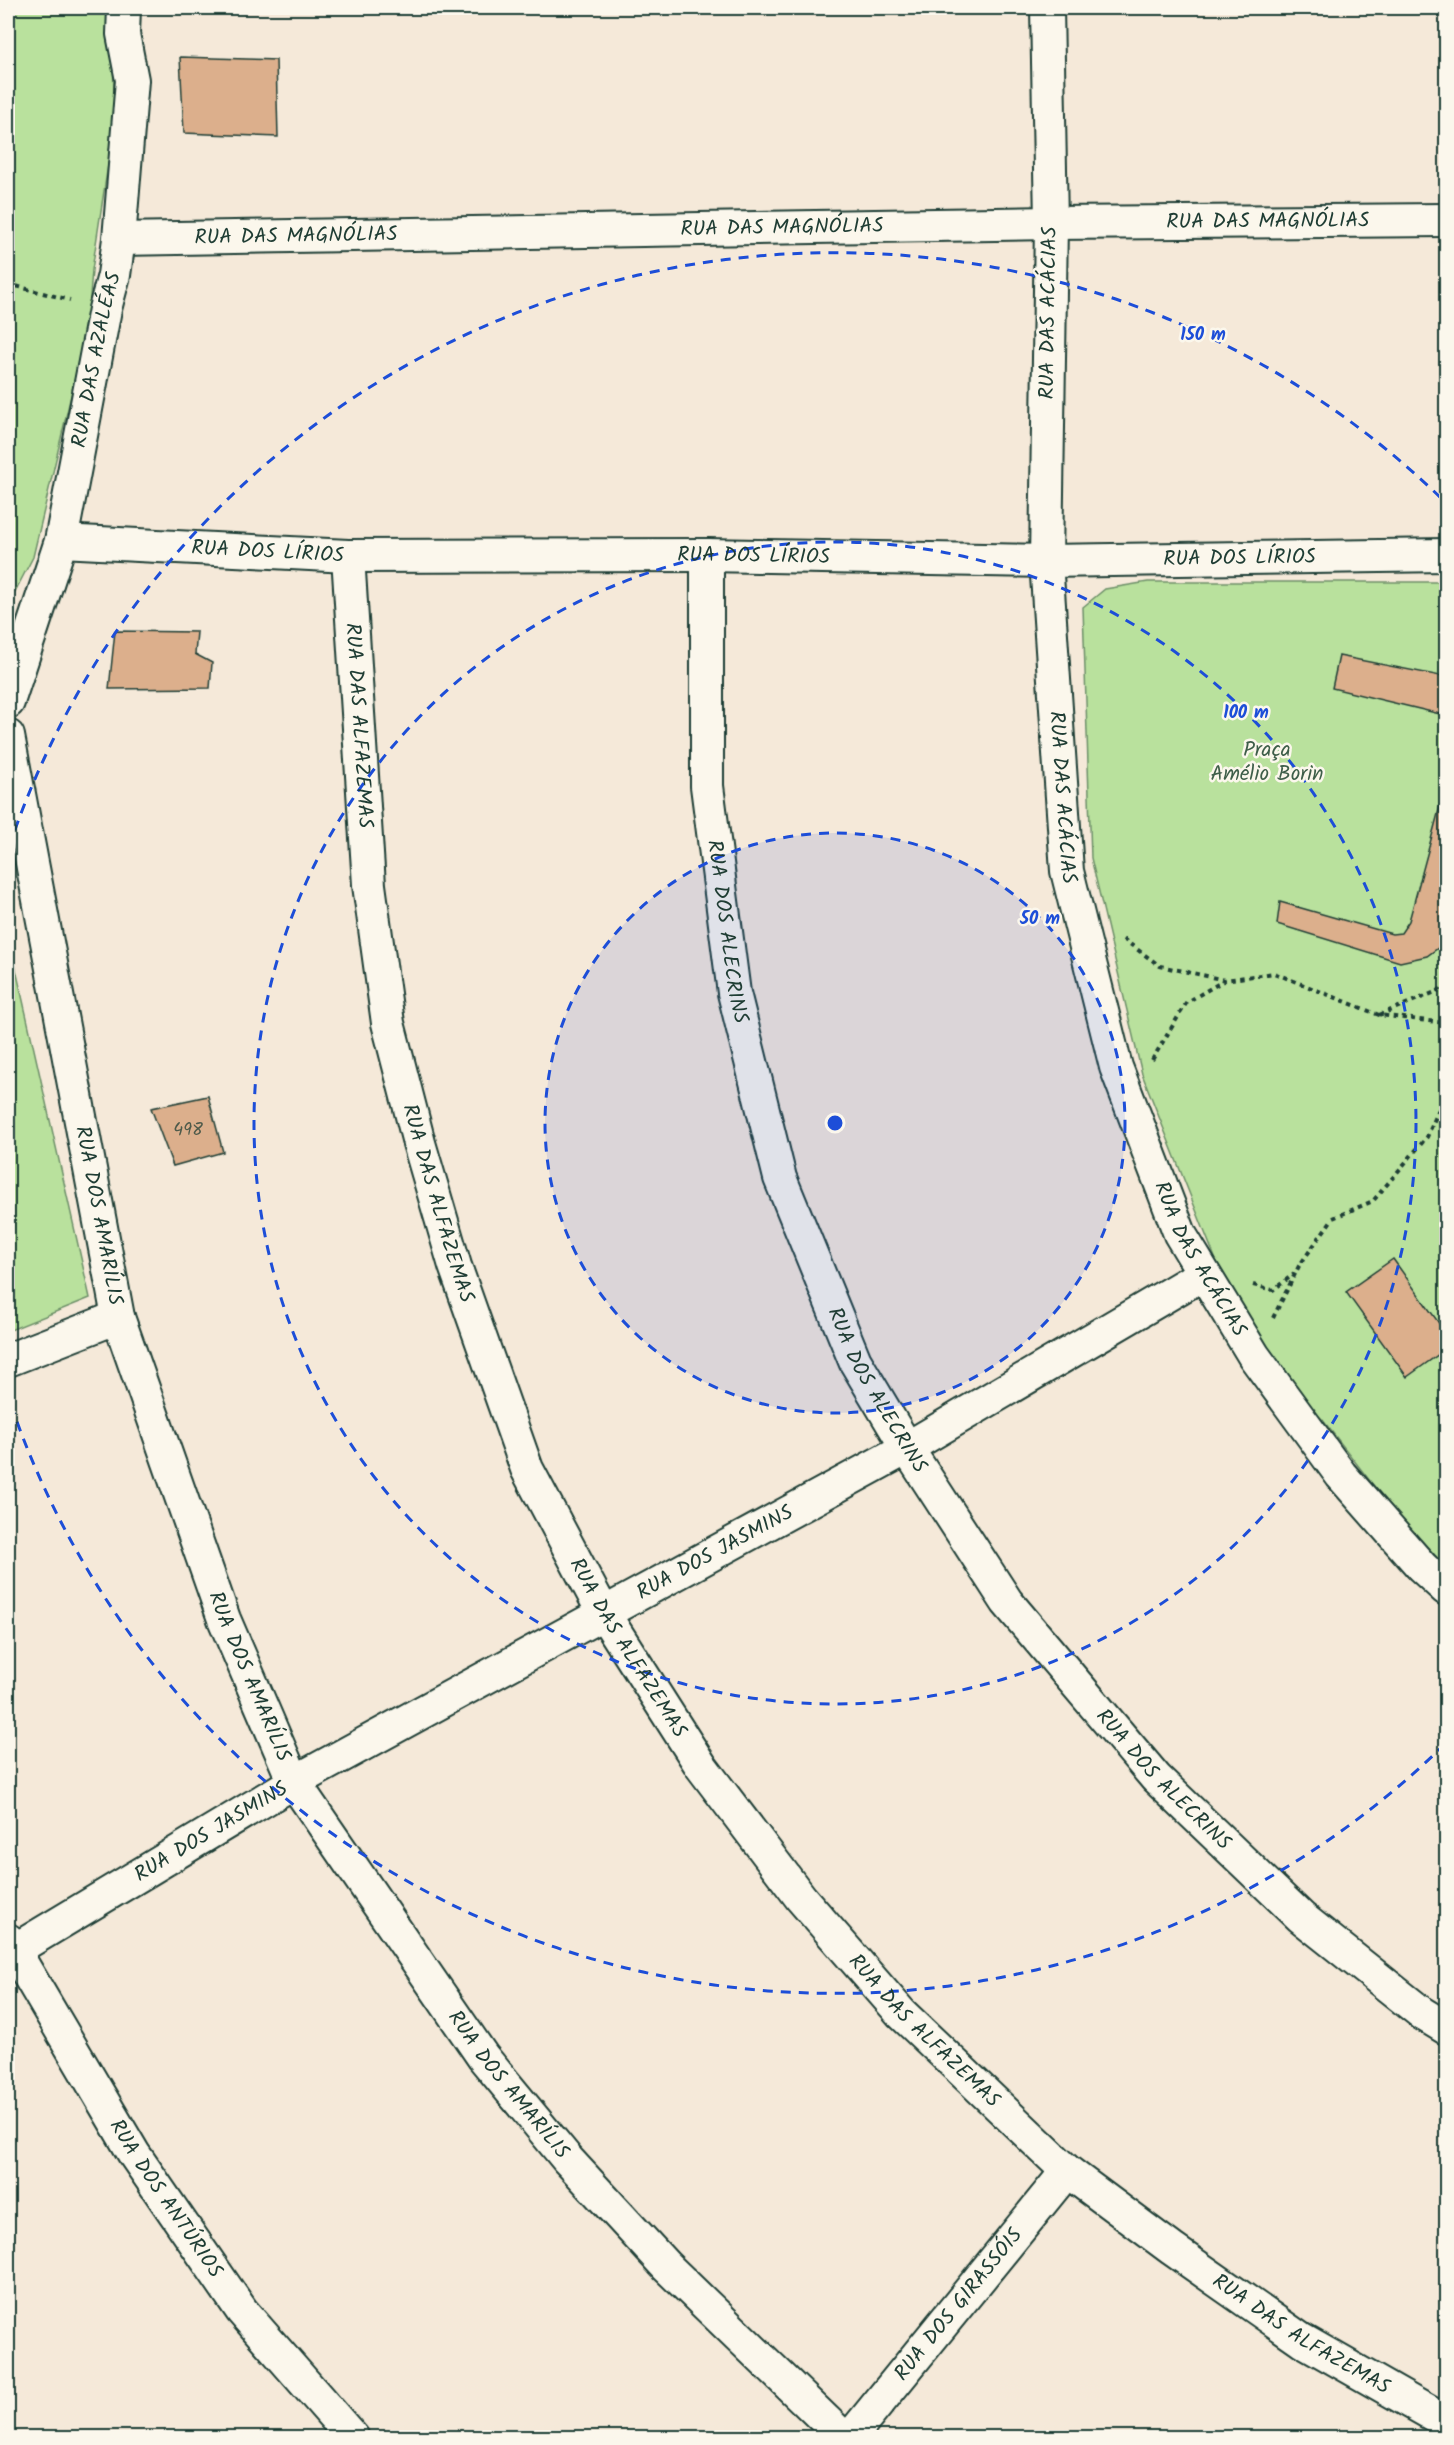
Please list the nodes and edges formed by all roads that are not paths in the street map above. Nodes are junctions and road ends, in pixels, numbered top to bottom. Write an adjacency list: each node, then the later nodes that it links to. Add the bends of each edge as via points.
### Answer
1 (124, 8): 5 (street, RUA DAS AZALÉAS, via 123,34 132,81)
2 (1047, 8): 4 (street, RUA DAS ACÁCIAS)
3 (1446, 220): 4 (street, RUA DAS MAGNÓLIAS)
4 (1051, 223): 5 (street, RUA DAS MAGNÓLIAS); 10 (street, RUA DAS ACÁCIAS)
5 (119, 239): 6 (street, RUA DAS AZALÉAS)
6 (61, 541): 9 (street, RUA DOS LÍRIOS); 11 (street, RUA DAS AZALÉAS)
7 (707, 555): 9 (street, RUA DOS LÍRIOS); 10 (street, RUA DOS LÍRIOS); 16 (street, RUA DOS ALECRINS, via 707,786 734,993 780,1179 855,1361)
8 (1446, 555): 10 (street, RUA DOS LÍRIOS)
9 (348, 556): 18 (street, RUA DAS ALFAZEMAS, via 369,885 388,1023 455,1266 527,1469)
10 (1046, 561): 13 (street, RUA DAS ACÁCIAS, via 1067,871 1116,1067 1180,1234)
11 (8, 702)
12 (8, 736): 14 (street, RUA DOS AMARÍLIS)
13 (1203, 1274): 16 (street, RUA DOS JASMINS); 17 (street, RUA DAS ACÁCIAS, via 1254,1356 1341,1475)
14 (118, 1317): 15 (street); 19 (street, RUA DOS AMARÍLIS, via 224,1619)
15 (8, 1360)
16 (907, 1448): 18 (street, RUA DOS JASMINS); 21 (street, RUA DOS ALECRINS, via 1007,1602 1156,1778 1301,1917)
17 (1446, 1590)
18 (604, 1614): 19 (street, RUA DOS JASMINS); 22 (street, RUA DAS ALFAZEMAS, via 701,1766 801,1898 901,2013)
19 (294, 1782): 20 (street, RUA DOS JASMINS); 25 (street, RUA DOS AMARÍLIS, via 483,2057 568,2160 666,2266)
20 (9, 1948): 24 (street, RUA DOS ANTÚRIOS, via 134,2154 242,2311)
21 (1446, 2028)
22 (1067, 2171): 23 (street, RUA DAS ALFAZEMAS, via 1302,2340); 26 (street, RUA DOS GIRASSÓIS)
23 (1446, 2422)
24 (352, 2438)
25 (844, 2438)
26 (850, 2438)

